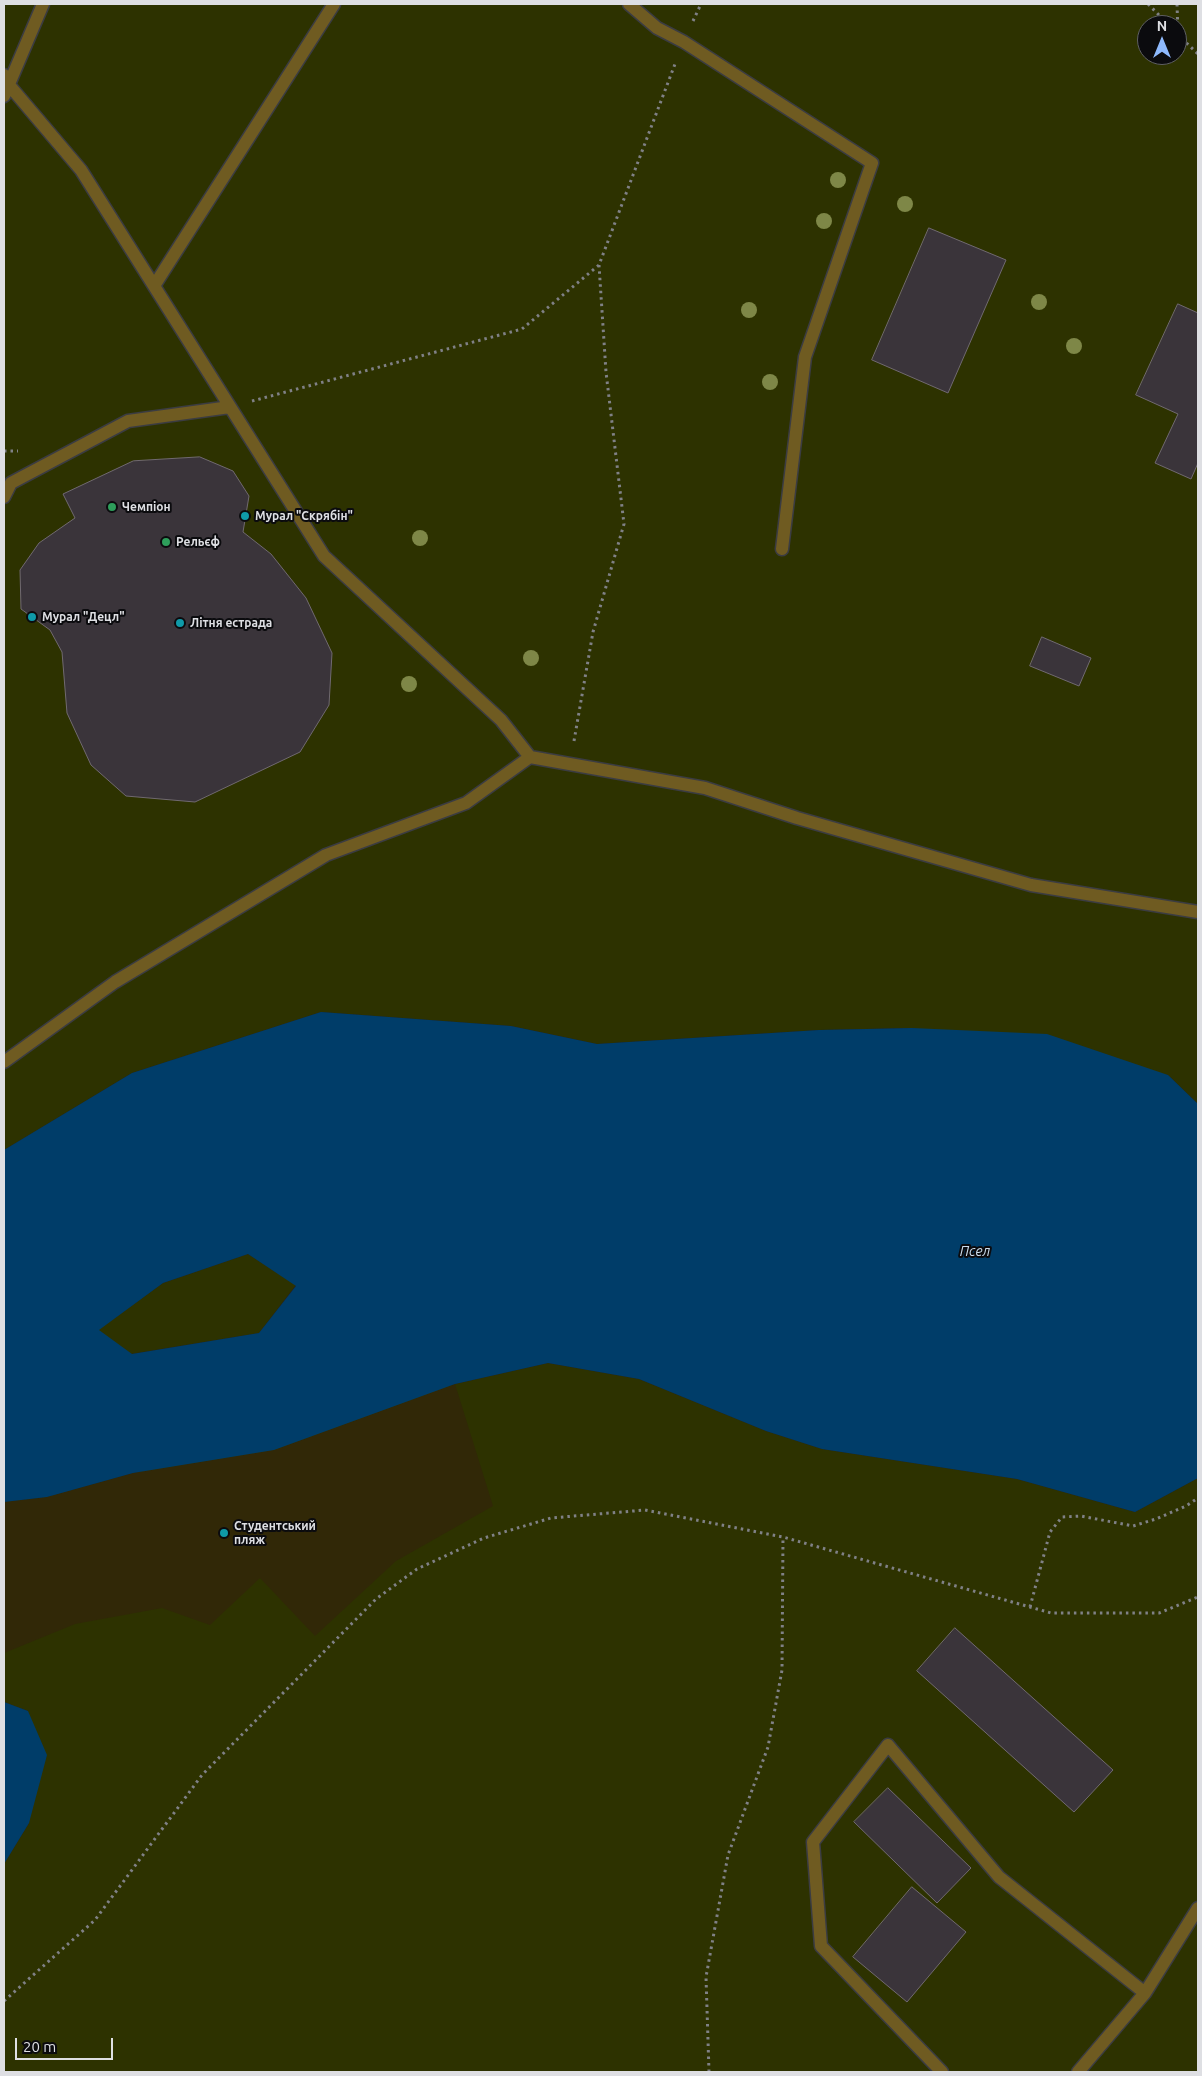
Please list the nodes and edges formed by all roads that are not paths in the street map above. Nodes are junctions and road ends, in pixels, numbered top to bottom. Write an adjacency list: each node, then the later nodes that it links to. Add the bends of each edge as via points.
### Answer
1 (43, 4): 4 (lane)
2 (334, 4): 5 (lane)
3 (628, 4): 8 (lane, via 657,28 684,42 872,163 805,357)
4 (5, 85): 5 (lane, via 81,170)
5 (154, 286): 6 (lane)
6 (230, 407): 7 (lane, via 128,421 10,483); 9 (lane, via 324,556 501,720)
7 (4, 497)
8 (782, 549)
9 (530, 757): 10 (lane, via 704,788 1031,885); 11 (lane, via 466,803 326,855 115,982)
10 (1198, 912)
11 (4, 1062)
12 (1198, 1908): 13 (lane)
13 (1145, 1994): 14 (lane, via 999,1877 888,1745 813,1842 821,1946); 15 (lane)
14 (942, 2072)
15 (1078, 2072)

